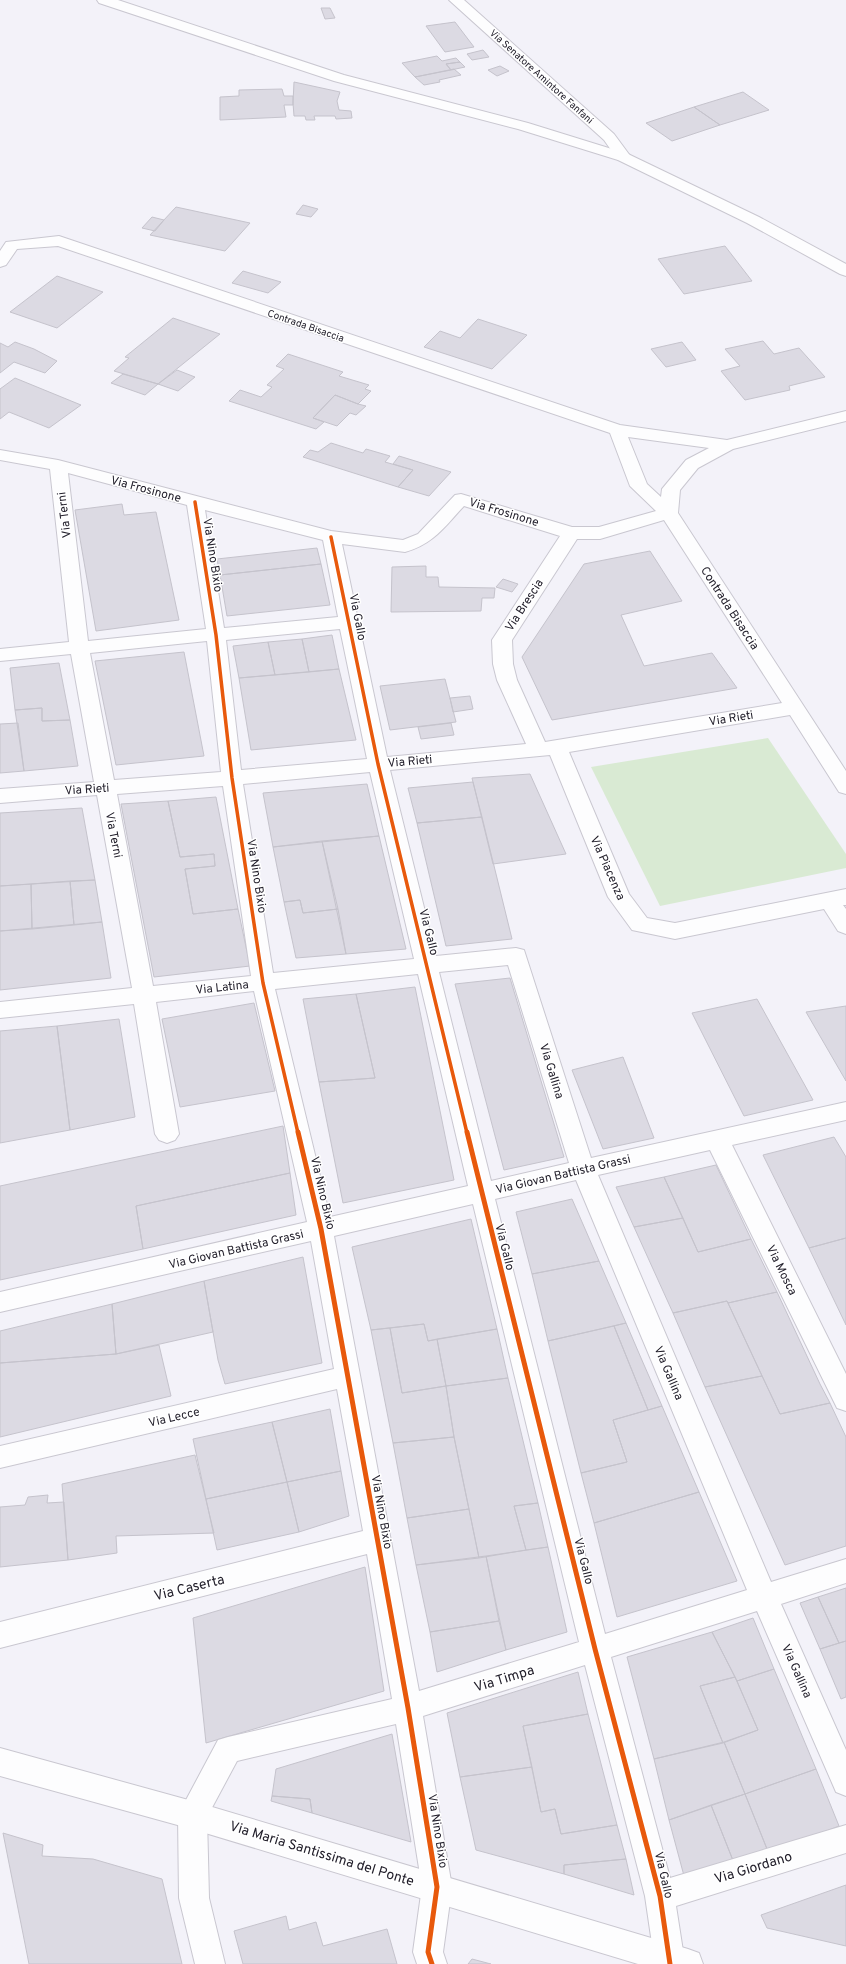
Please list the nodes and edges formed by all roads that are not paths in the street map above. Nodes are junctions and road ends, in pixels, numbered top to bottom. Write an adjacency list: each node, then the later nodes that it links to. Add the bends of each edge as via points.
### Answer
1 (104, 0): 3 (street, via 339,78 523,126)
2 (456, 0): 3 (street, Via Senatore Amintore Fanfani, via 609,137)
3 (623, 157): 5 (street, via 753,220)
4 (0, 262): 7 (street, Contrada Bisaccia, via 12,245 59,241)
5 (845, 269)
6 (846, 416): 8 (street)
7 (617, 430): 8 (street, Contrada Bisaccia); 12 (street, Contrada Bisaccia, via 639,486)
8 (726, 445): 12 (street, via 692,464 671,489)
9 (0, 455): 10 (street, Via Frosinone)
10 (58, 465): 11 (street, Via Frosinone); 17 (street, Via Terni)
11 (195, 502): 14 (street, Via Frosinone); 16 (street, Via Nino Bixio)
12 (669, 513): 13 (street, Via Frosinone, via 600,533); 19 (street, Contrada Bisaccia)
13 (572, 533): 14 (street, Via Frosinone, via 461,499 424,538 405,546); 20 (street, Via Brescia, via 502,640 507,680)
14 (331, 537): 15 (street, Via Gallo)
15 (349, 622): 16 (street); 21 (street, Via Gallo)
16 (216, 635): 17 (street); 22 (street, Via Nino Bixio)
17 (79, 647): 18 (street); 24 (street, Via Terni)
18 (0, 656)
19 (793, 708): 20 (street, Via Rieti); 23 (street, Contrada Bisaccia)
20 (548, 748): 21 (street, Via Rieti); 26 (street, Via Piacenza, via 619,897 640,925 674,931)
21 (378, 764): 22 (street, Via Rieti); 29 (street, Via Gallo)
22 (232, 778): 24 (street, Via Rieti); 30 (street, Via Nino Bixio)
23 (846, 787)
24 (105, 788): 25 (street, Via Rieti); 31 (street, Via Terni)
25 (0, 796)
26 (837, 898): 27 (street)
27 (846, 926)
28 (516, 956): 29 (street, Via Latina); 36 (street, Via Gallina)
29 (427, 965): 30 (street, Via Latina); 37 (street, Via Gallo)
30 (264, 983): 31 (street, Via Latina); 38 (street, Via Nino Bixio)
31 (144, 995): 32 (street, Via Latina); 34 (street, Via Terni)
32 (0, 1010)
33 (844, 1116): 35 (street, Via Giovan Battista Grassi)
34 (167, 1134)
35 (717, 1139): 36 (street, Via Giovan Battista Grassi); 41 (street, Via Mosca)
36 (583, 1169): 37 (street, Via Giovan Battista Grassi); 45 (street, Via Gallina)
37 (482, 1193): 38 (street, Via Giovan Battista Grassi); 47 (street, Via Gallo)
38 (321, 1229): 39 (street, Via Giovan Battista Grassi); 40 (street, Via Nino Bixio)
39 (0, 1302)
40 (348, 1376): 42 (street, Via Lecce); 43 (street, Via Nino Bixio)
41 (846, 1400)
42 (0, 1457)
43 (377, 1539): 46 (street, Via Caserta); 48 (street, Via Nino Bixio)
44 (846, 1571): 45 (street, Via Timpa)
45 (764, 1597): 47 (street, Via Timpa); 50 (street, Via Gallina)
46 (0, 1635)
47 (595, 1649): 48 (street, Via Timpa); 54 (street, Via Gallo)
48 (408, 1708): 51 (street, Via Timpa, via 228,1750); 53 (street, Via Nino Bixio)
49 (0, 1762): 51 (street, Via Maria Santissima del Ponte)
50 (846, 1782)
51 (192, 1814): 53 (street, Via Maria Santissima del Ponte); 56 (street, via 194,1898)
52 (846, 1838): 54 (street, Via Giordano)
53 (437, 1887): 55 (street, Via Maria Santissima del Ponte); 57 (street, Via Nino Bixio, via 428,1952)
54 (660, 1896): 55 (street, Via Gallo)
55 (676, 1963)
56 (210, 1964)
57 (432, 1964)

